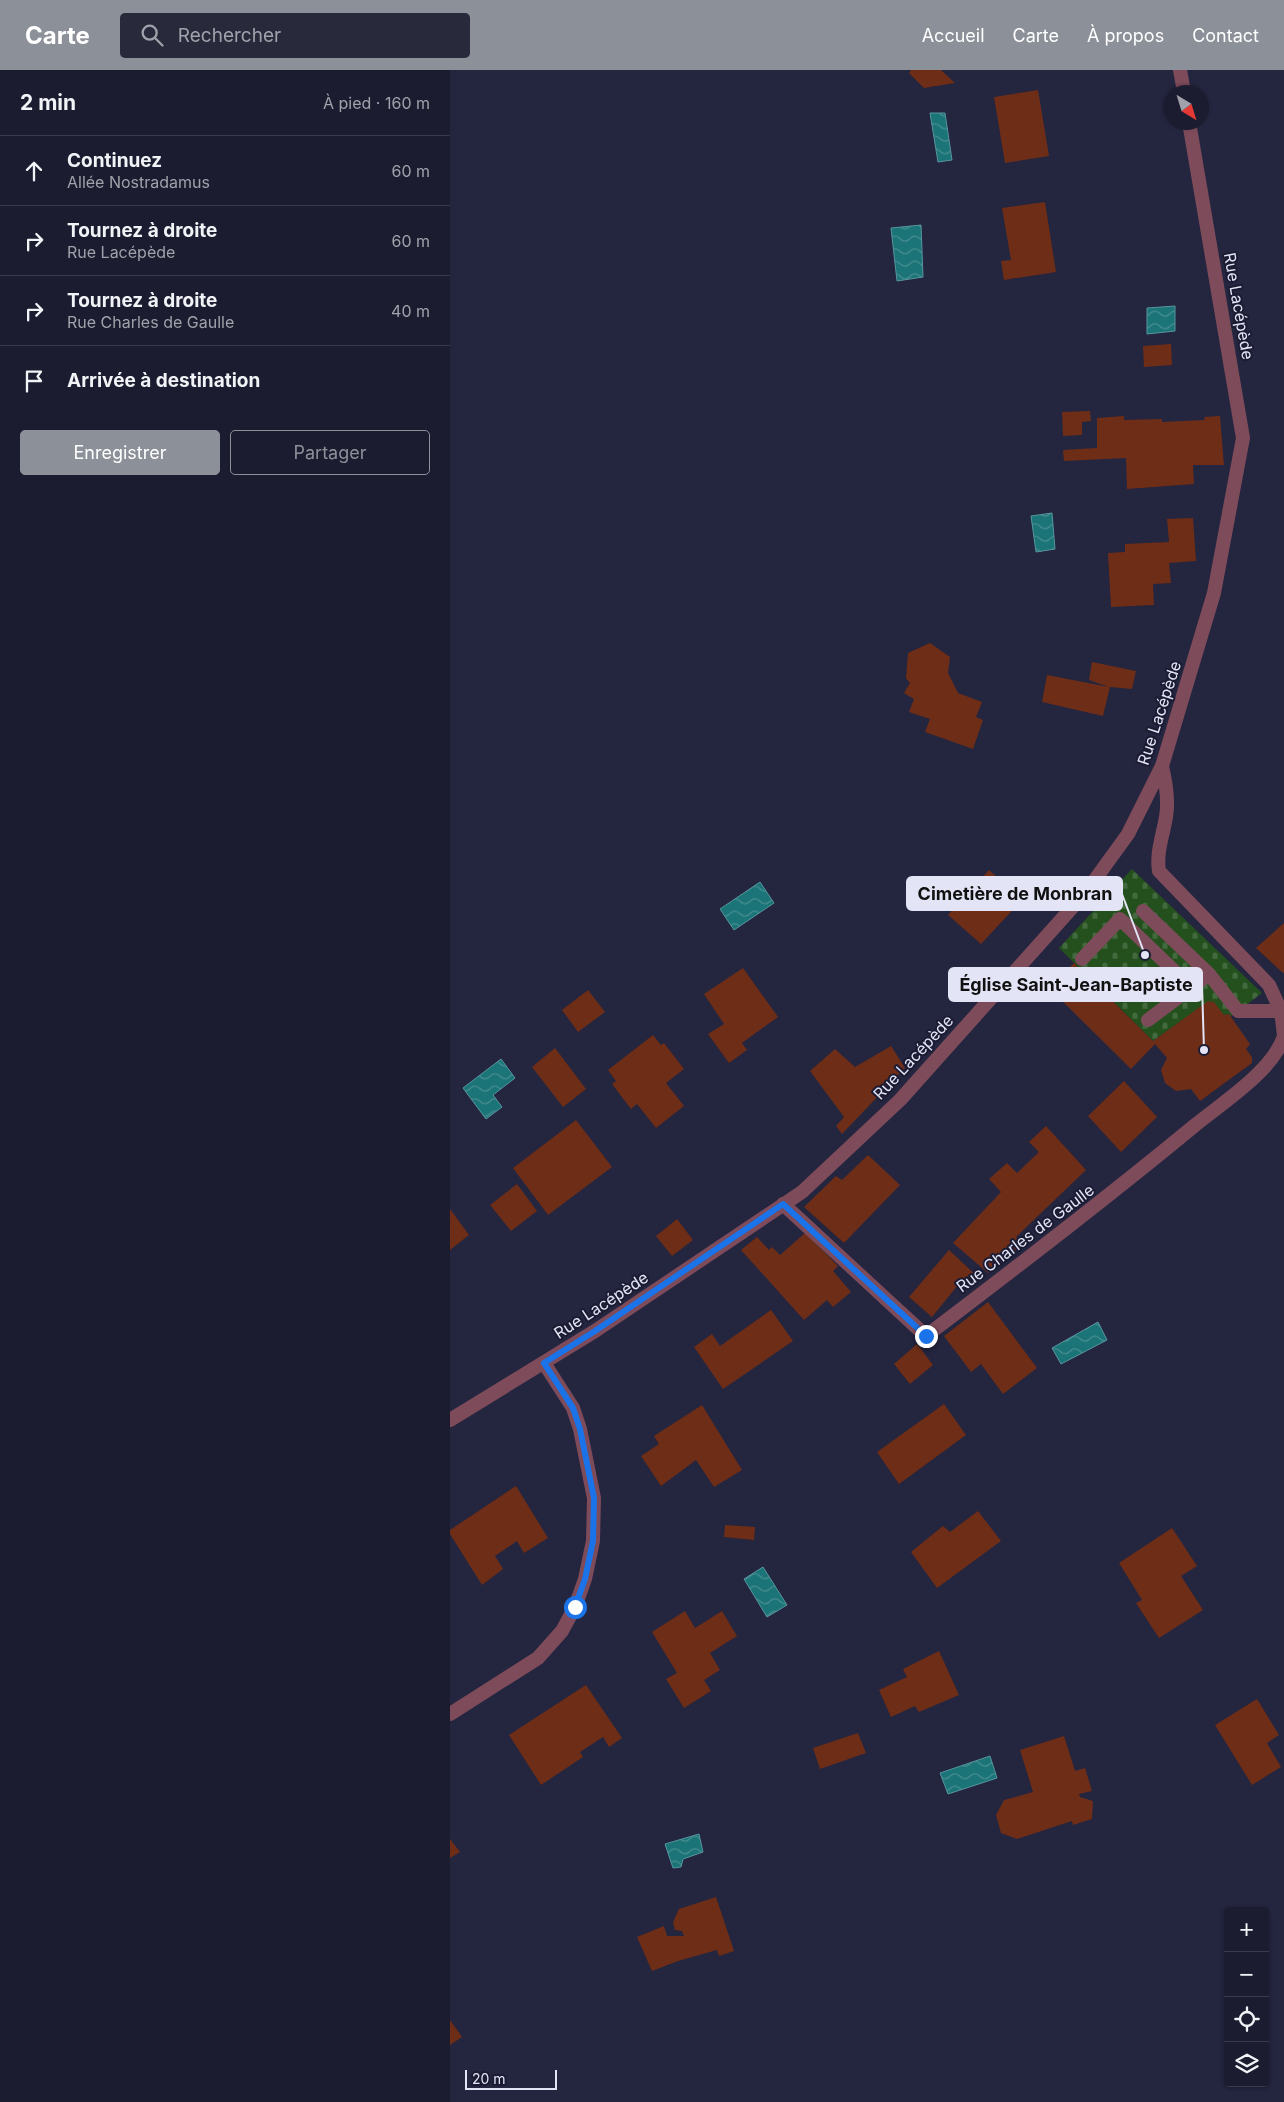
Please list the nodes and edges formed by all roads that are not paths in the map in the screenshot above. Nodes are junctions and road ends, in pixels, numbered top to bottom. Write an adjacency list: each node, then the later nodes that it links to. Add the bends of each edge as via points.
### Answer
1 (1180, 70): 2 (street)
2 (1183, 85)
3 (1190, 130): 4 (street, Rue Lacépède, via 1243,438 1214,594)
4 (1162, 766): 9 (street, Rue Charles de Gaulle, via 1167,807 1157,860 1159,871 1269,985); 12 (street, Rue Lacépède, via 1128,834 1086,892 900,1100 802,1192)
5 (1143, 911): 7 (street)
6 (1082, 959): 8 (street, via 1120,919)
7 (1209, 974): 8 (street); 9 (street, via 1238,1011)
8 (1191, 987): 10 (street)
9 (1281, 1011): 11 (street, Rue Charles de Gaulle)
10 (1148, 1020)
11 (1284, 1035): 12 (street, Rue Charles de Gaulle, via 1273,1058 1250,1080 1116,1191 926,1336)
12 (783, 1204): 13 (street, Rue Lacépède)
13 (544, 1363): 14 (street, Rue Lacépède); 15 (street, via 573,1408 594,1498 593,1541 585,1579 562,1631 538,1658)
14 (450, 1420)
15 (450, 1714)

